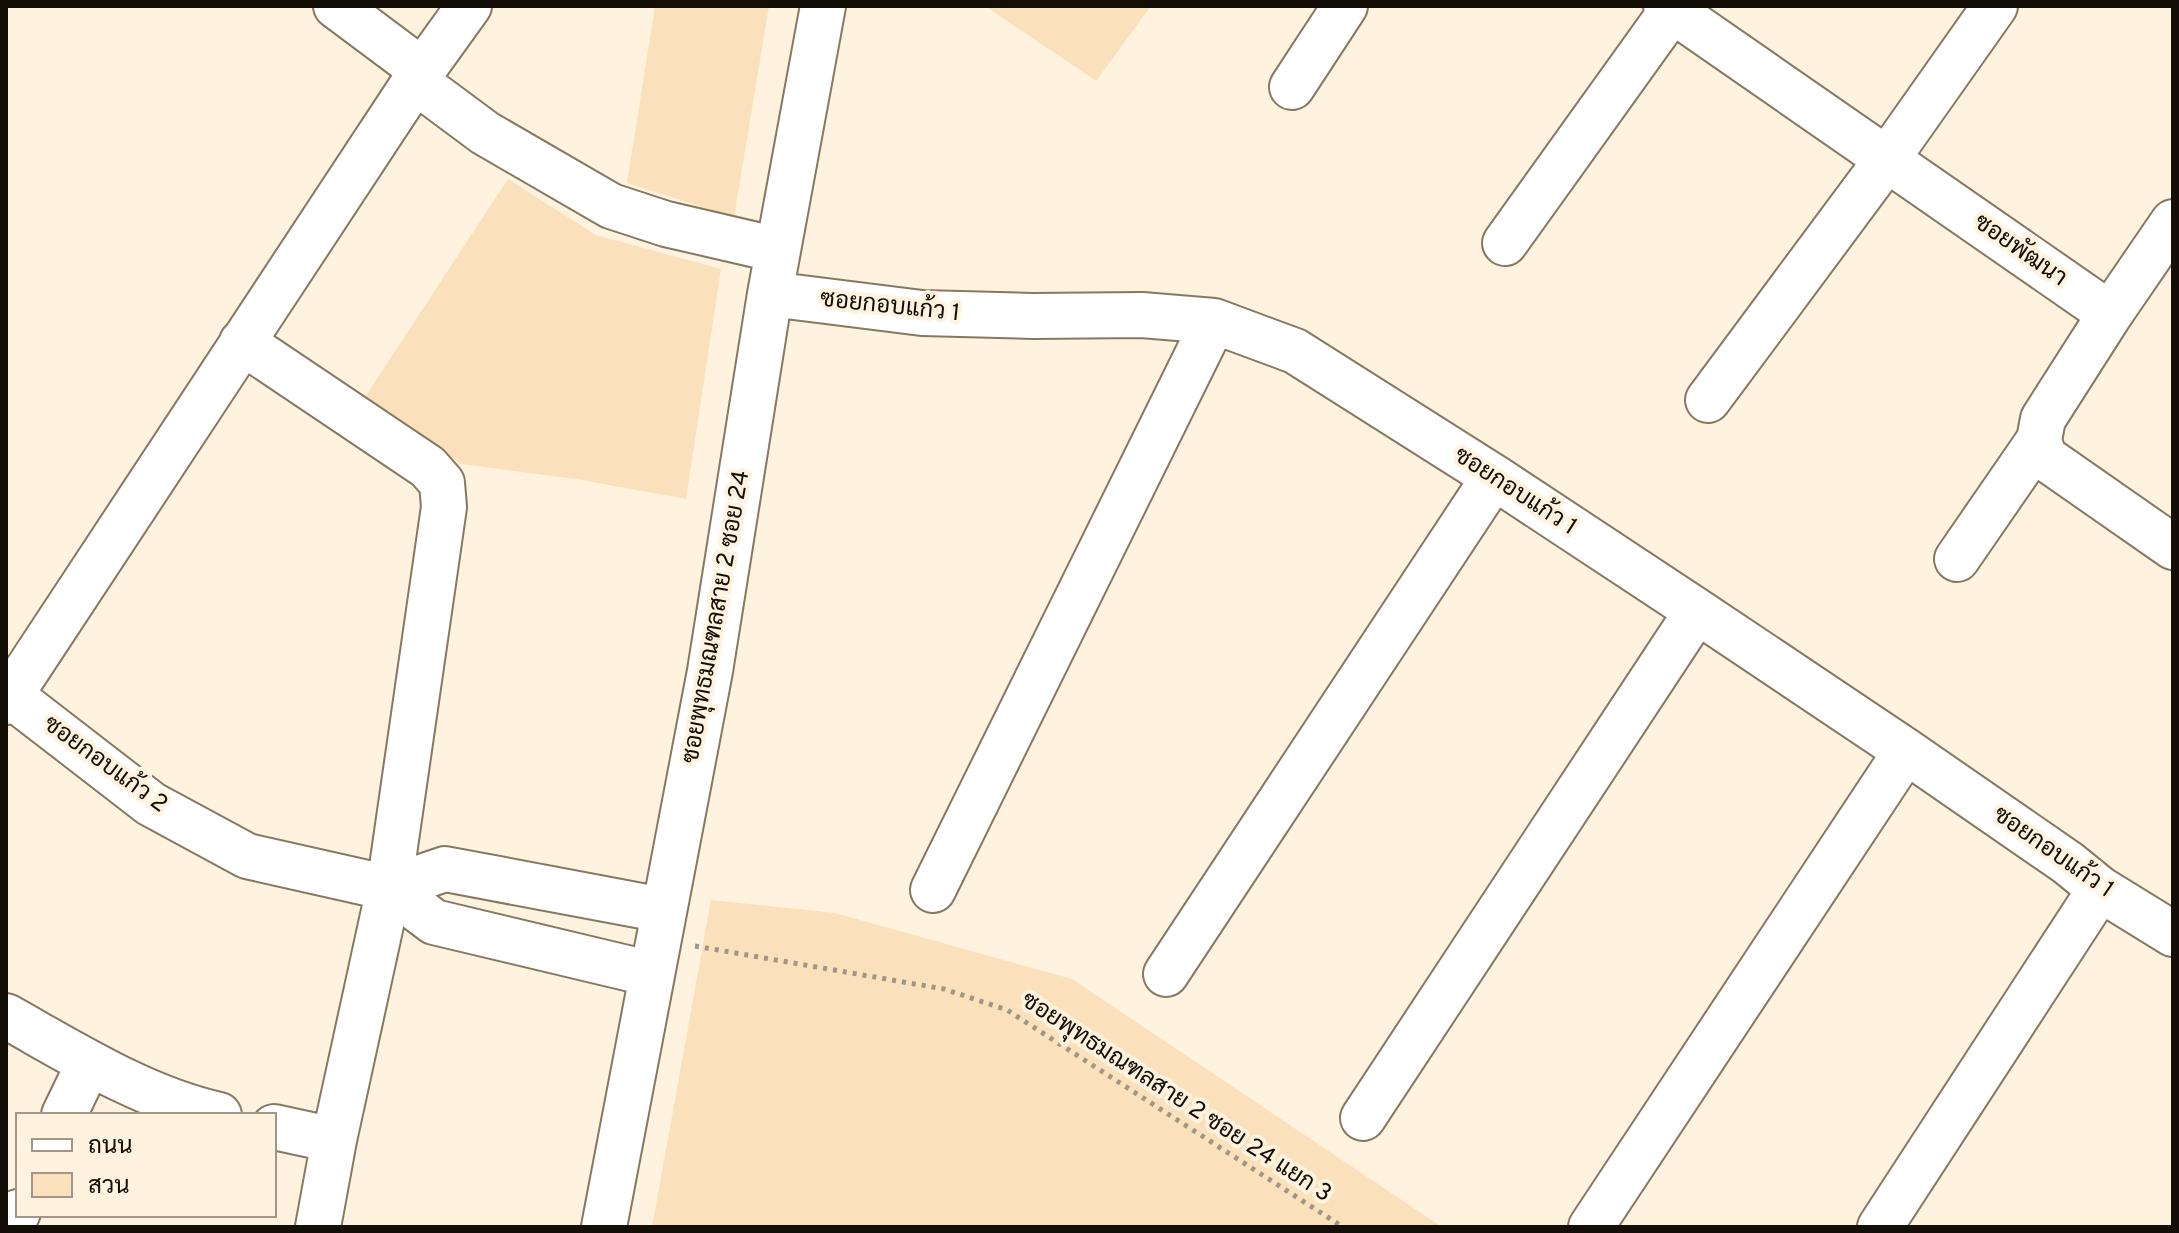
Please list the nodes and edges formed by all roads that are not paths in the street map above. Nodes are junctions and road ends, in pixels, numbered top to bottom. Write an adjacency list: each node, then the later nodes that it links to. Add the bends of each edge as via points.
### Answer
1 (336, 6): 7 (street)
2 (469, 6): 7 (street)
3 (823, 6): 12 (street, ซอยพุทธมณฑลสาย 2 ซอย 24)
4 (1345, 6): 8 (street)
5 (1995, 6): 9 (street)
6 (1671, 7): 9 (street, ซอยพัฒนา); 11 (street)
7 (419, 76): 12 (street, via 485,133 611,206); 16 (street)
8 (1292, 87)
9 (1887, 159): 14 (street, ซอยพัฒนา); 17 (street)
10 (2173, 222): 14 (street)
11 (1505, 243)
12 (778, 250): 13 (street, ซอยพุทธมณฑลสาย 2 ซอย 24)
13 (770, 294): 15 (street, ซอยกอบแก้ว 1, via 922,313 1142,315); 29 (street, ซอยพุทธมณฑลสาย 2 ซอย 24, via 710,671)
14 (2110, 314): 18 (street, via 2043,419)
15 (1214, 321): 19 (street, ซอยกอบแก้ว 1, via 1295,351); 27 (street)
16 (242, 342): 23 (street); 25 (street, via 428,467 442,483 444,507)
17 (1708, 400)
18 (2039, 440): 20 (street, via 2044,457); 21 (street)
19 (1494, 477): 22 (street, ซอยกอบแก้ว 1); 30 (street)
20 (2173, 547)
21 (1957, 559)
22 (1697, 611): 24 (street, ซอยกอบแก้ว 1); 35 (street)
23 (7, 696): 25 (street, ซอยกอบแก้ว 2, via 151,804 247,856)
24 (1906, 751): 26 (street, ซอยกอบแก้ว 1); 40 (street)
25 (389, 888): 29 (street, ซอยกอบแก้ว 2, via 434,922); 29 (street, via 445,869); 37 (street)
26 (2100, 889): 28 (street, ซอยกอบแก้ว 1); 41 (street)
27 (933, 890)
28 (2173, 934)
29 (658, 941): 39 (street, ซอยพุทธมณฑลสาย 2 ซอย 24)
30 (1166, 974)
31 (6, 1016): 32 (street)
32 (89, 1063): 33 (street); 34 (street, via 185,1107)
33 (65, 1113)
34 (210, 1113)
35 (1363, 1118)
36 (276, 1127): 37 (street)
37 (334, 1140): 38 (street)
38 (318, 1227)
39 (604, 1227)
40 (1591, 1227)
41 (1880, 1227)

